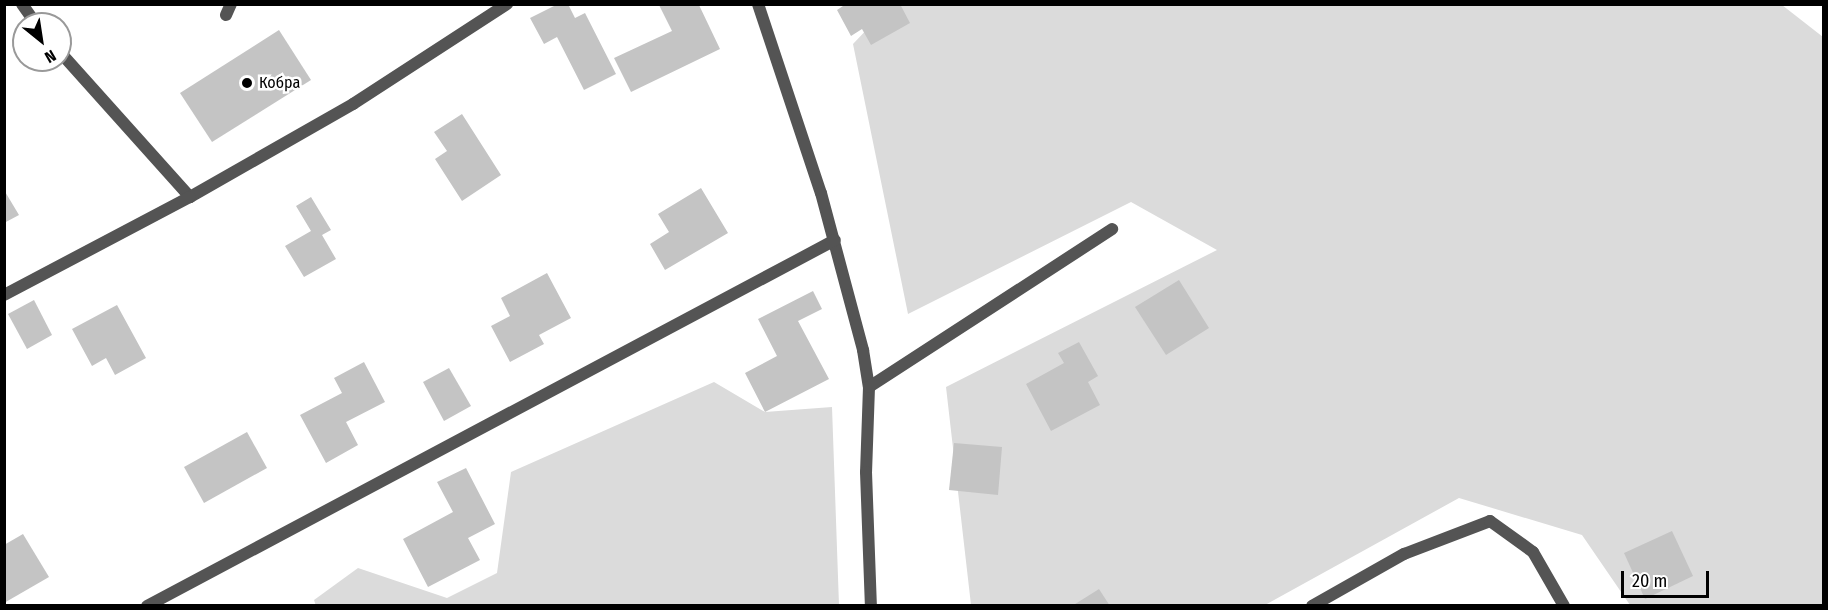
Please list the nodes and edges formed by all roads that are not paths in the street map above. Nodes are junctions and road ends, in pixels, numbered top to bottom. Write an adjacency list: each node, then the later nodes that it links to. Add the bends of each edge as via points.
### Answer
1 (507, 4): 4 (street, via 353,104)
2 (758, 4): 6 (street)
3 (72, 65): 4 (street)
4 (190, 197): 7 (street)
5 (1112, 229): 8 (street)
6 (835, 240): 8 (street); 9 (street)
7 (4, 295)
8 (869, 387): 10 (street)
9 (147, 606)
10 (871, 606)
11 (1312, 606): 12 (street, via 1404,554 1490,521 1533,552)
12 (1564, 606)

